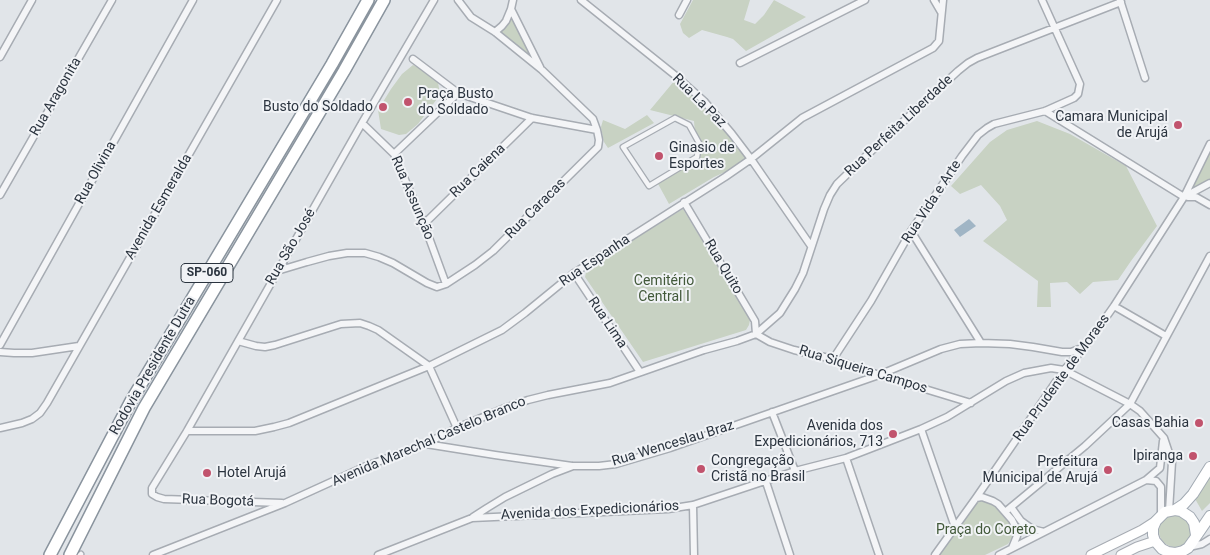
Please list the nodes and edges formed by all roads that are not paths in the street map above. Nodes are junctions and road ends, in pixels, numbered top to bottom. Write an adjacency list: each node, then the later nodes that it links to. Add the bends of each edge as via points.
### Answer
1 (32, 0): 24 (street)
2 (112, 0): 39 (street, Rua Aragonita)
3 (193, 0): 55 (street, Rua Olivina)
4 (277, 0): 56 (street, Avenida Esmeralda)
5 (368, 0): 94 (highway, Rodovia Presidente Dutra / SP-060, via 131,401)
6 (384, 0): 96 (highway, Rodovia Presidente Dutra / SP-060, via 144,408)
7 (434, 0): 32 (street, Rua São José)
8 (458, 0): 23 (street, via 471,17)
9 (513, 0): 19 (street)
10 (581, 0): 36 (street, Rua La Paz, via 704,101)
11 (687, 0): 21 (street)
12 (848, 0): 18 (street)
13 (865, 0): 18 (street)
14 (934, 0): 20 (street)
15 (943, 0): 20 (street, Rua Espanha)
16 (1042, 0): 22 (street)
17 (1120, 1): 22 (street, Rua Perfeita Liberdade); 28 (street)
18 (856, 4): 26 (street)
19 (511, 9): 23 (street, via 506,21); 27 (street)
20 (941, 12): 36 (street, Rua Espanha, via 939,41 933,48 802,118)
21 (679, 15)
22 (1055, 28): 30 (street, Rua Vida e Arte, via 1080,84 1080,91 1074,98); 45 (street, Rua Perfeita Liberdade, via 977,58 958,71 837,184 824,209)
23 (495, 32): 27 (street)
24 (0, 57)
25 (413, 59): 29 (street)
26 (740, 63)
27 (542, 70): 33 (street, via 593,119)
28 (1145, 78)
29 (458, 92): 31 (street); 35 (street)
30 (1045, 111): 40 (street); 44 (street, Rua Vida e Arte, via 994,124 983,131 962,156)
31 (532, 118): 33 (street); 43 (street, Rua Caiena)
32 (362, 123): 35 (street, Rua Assunção); 47 (street, Rua São José)
33 (597, 130): 49 (street, Rua Caracas, via 598,147 494,251)
34 (1210, 144): 40 (street, Rua Prudente de Moraes)
35 (394, 154): 43 (street, Rua Assunção)
36 (751, 159): 41 (street, Rua Espanha); 45 (street, Rua La Paz)
37 (656, 182): 37 (street, via 649,186 623,147 675,118 689,125 699,143 697,157)
38 (1210, 183): 40 (street)
39 (0, 195)
40 (1184, 197): 42 (street, via 1196,197); 50 (street, Rua Prudente de Moraes)
41 (684, 202): 48 (street, Rua Espanha); 51 (street, Rua Quito, via 754,321)
42 (1210, 205)
43 (424, 224): 49 (street, Rua Assunção)
44 (911, 232): 54 (street); 59 (street, Rua Vida e Arte)
45 (812, 246): 51 (street, Rua Perfeita Liberdade, via 803,273 788,301 780,313)
46 (1210, 256): 52 (street)
47 (277, 271): 49 (street, via 329,256 365,253 393,263 437,287); 53 (street, Rua São José)
48 (574, 273): 60 (street, Rua Espanha, via 502,330); 62 (street, Rua Lima)
49 (446, 284)
50 (1114, 306): 52 (street); 57 (street, Rua Prudente de Moraes)
51 (756, 334): 59 (street, Rua Siqueira Campos, via 794,350); 62 (street, Avenida Marechal Castelo Branco)
52 (1166, 336): 65 (street)
53 (238, 341): 60 (street, via 265,347 341,324 360,323 378,330); 70 (street, Rua São José)
54 (981, 343): 57 (street, Rua Wenceslau Braz, via 1062,352); 63 (street, Rua Wenceslau Braz, via 941,349)
55 (0, 345)
56 (79, 346): 58 (street, via 32,353); 67 (street, Avenida Esmeralda, via 40,413 22,423)
57 (1084, 347): 61 (street, Rua Prudente de Moraes)
58 (0, 352)
59 (833, 359): 63 (street, Rua Siqueira Campos)
60 (428, 366): 68 (street); 70 (street, Rua Espanha, via 289,424 255,431)
61 (1064, 370): 64 (street, Avenida dos Expedicionários, via 1051,368 1024,373); 65 (street, Avenida dos Expedicionários); 80 (street, Rua Prudente de Moraes)
62 (640, 372): 68 (street, Avenida Marechal Castelo Branco, via 610,383 528,400)
63 (878, 374): 64 (street, Rua Siqueira Campos); 66 (street, Rua Wenceslau Braz)
64 (970, 403): 69 (street, Avenida dos Expedicionários)
65 (1130, 404): 71 (street, Avenida dos Expedicionários); 83 (street)
66 (772, 412): 74 (street, Rua Wenceslau Braz, via 631,460 599,466); 76 (street)
67 (0, 428)
68 (457, 428): 72 (street, Avenida Marechal Castelo Branco)
69 (921, 429): 73 (street, Avenida dos Expedicionários); 87 (street)
70 (187, 431): 79 (street, Rua São José, via 152,488)
71 (1164, 438): 77 (street, via 1160,468); 84 (street, Avenida dos Expedicionários, via 1172,462)
72 (425, 444): 74 (street); 81 (street, Avenida Marechal Castelo Branco)
73 (846, 458): 76 (street, Avenida dos Expedicionários); 101 (street)
74 (573, 466): 86 (street, Rua Wenceslau Braz, via 504,497)
75 (1210, 466): 84 (main road, via 1184,504)
76 (795, 472): 78 (street, Avenida dos Expedicionários)
77 (1146, 480): 84 (street, via 1156,481 1161,487); 88 (street)
78 (766, 482): 82 (street, Avenida dos Expedicionários); 100 (street)
79 (152, 494): 81 (street, Rua Bogotá, via 164,499)
80 (976, 498): 83 (street, via 988,498); 87 (street, Rua Prudente de Moraes)
81 (285, 503): 95 (street, Avenida Marechal Castelo Branco)
82 (693, 505): 86 (street, Avenida dos Expedicionários, via 668,509); 99 (street)
83 (1008, 510): 88 (street, via 1032,529); 91 (street, via 1017,531)
84 (1165, 514): 89 (main road, via 1181,511 1194,522); 92 (main road, via 1153,528); 104 (main road, via 1142,530)
85 (1210, 516): 89 (main road)
86 (472, 518): 98 (street, Avenida dos Expedicionários)
87 (955, 527): 102 (street, Rua Prudente de Moraes)
88 (1044, 532): 91 (street)
89 (1196, 535): 93 (main road)
90 (1210, 539): 93 (street)
91 (1012, 548): 103 (street)
92 (1160, 548): 93 (main road, via 1175,553); 105 (main road, via 1137,547)
93 (1184, 551)
94 (52, 553)
95 (164, 553): 97 (street, Avenida Marechal Castelo Branco)
96 (76, 554)
97 (153, 555)
98 (378, 555)
99 (694, 555)
100 (790, 555)
101 (879, 555)
102 (935, 555)
103 (999, 555)
104 (1091, 555)
105 (1121, 555)

